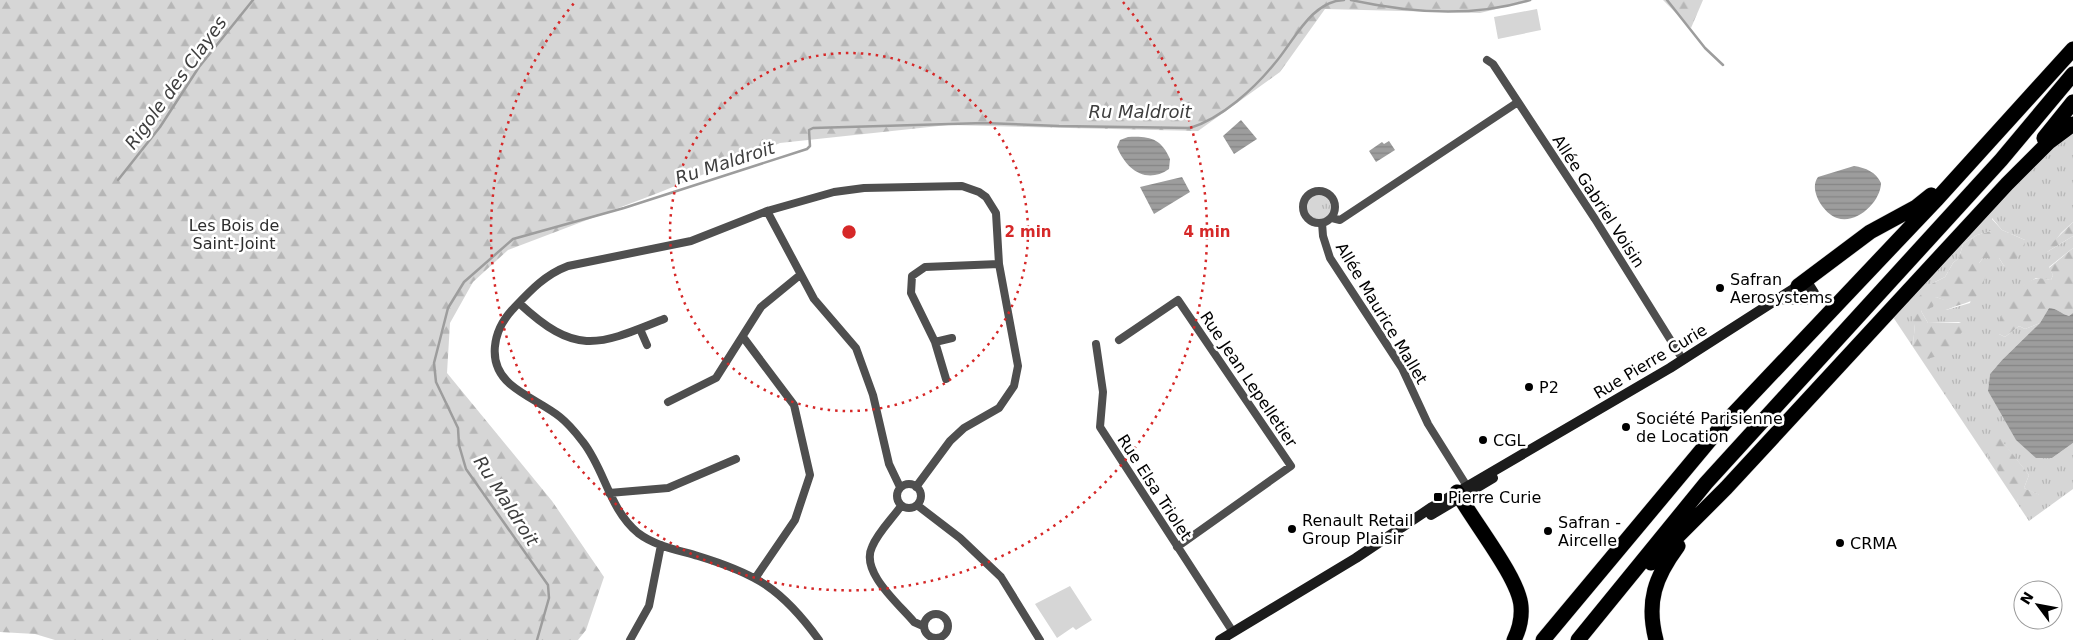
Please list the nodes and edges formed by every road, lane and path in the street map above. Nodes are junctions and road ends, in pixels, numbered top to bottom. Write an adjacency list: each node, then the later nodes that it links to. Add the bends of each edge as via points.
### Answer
1 (2073, 49): 7 (highway)
2 (1487, 60): 4 (street, Allée Gabriel Voisin)
3 (2073, 74): 47 (highway, via 1995,168 1706,483)
4 (1518, 102): 10 (street, via 1340,220); 25 (street, Allée Gabriel Voisin)
5 (2073, 102): 8 (highway)
6 (2073, 124): 8 (highway, via 2049,142)
7 (1964, 170): 14 (highway, via 1951,176 1916,207 1870,232); 46 (highway, via 1720,428)
8 (2007, 184): 31 (highway)
9 (767, 211): 12 (street, via 834,192 864,188 971,188 986,196 996,213); 13 (street); 16 (street, via 692,241 568,266 540,281)
10 (1332, 218): 11 (street); 11 (street, via 1336,208 1332,197 1322,191 1310,193 1303,205 1304,214 1312,222)
11 (1322, 223): 33 (street, Allée Maurice Mallet, via 1330,258 1402,368)
12 (999, 264): 22 (street, via 925,267 912,276 911,293); 30 (street, via 1018,366 1014,386 999,408 964,428 950,441)
13 (800, 275): 19 (street, via 761,307); 29 (street, via 814,299 856,348 873,395 889,464)
14 (1798, 286): 15 (street, Rue Pierre Curie); 15 (street, via 1810,285 1814,293 1810,300)
15 (1779, 299): 25 (street, Rue Pierre Curie)
16 (519, 303): 18 (street, via 542,324 562,335 584,341 616,338); 32 (street, via 501,323 494,345 497,365 510,384 570,425 587,447)
17 (664, 319): 18 (street)
18 (640, 329): 23 (street)
19 (744, 337): 27 (street, via 716,378); 38 (street, via 794,405 810,475 795,520)
20 (952, 338): 22 (street)
21 (1119, 340): 37 (street, Rue Jean Lepelletier, via 1178,300 1291,466)
22 (935, 342): 26 (street)
23 (647, 344)
24 (1096, 344): 37 (street, Rue Elsa Triolet, via 1103,392 1100,427)
25 (1683, 360): 33 (street, Rue Pierre Curie)
26 (946, 379)
27 (668, 402)
28 (736, 459): 32 (street, via 668,488)
29 (900, 487): 30 (street, via 906,484); 34 (street, via 896,497)
30 (916, 487): 35 (street, via 921,494)
31 (1726, 488): 47 (highway); 48 (highway, via 1678,545 1658,578 1650,608)
32 (609, 493): 36 (street, via 624,519 639,533)
33 (1464, 493): 40 (street, Rue Pierre Curie); 45 (highway, via 1514,584 1522,606 1519,630)
34 (901, 506): 35 (street, via 907,509); 39 (street, via 872,546 868,560 872,572 914,622)
35 (917, 506): 43 (street, via 975,551 1001,577)
36 (661, 545): 38 (street); 41 (street, via 649,606)
37 (1177, 546): 40 (street, Rue Elsa Triolet)
38 (756, 577): 42 (street, via 799,613)
39 (923, 626)
40 (1233, 632): 44 (street, Rue Pierre Curie)
41 (630, 640)
42 (819, 640)
43 (1040, 640)
44 (1220, 640)
45 (1514, 640)
46 (1543, 640)
47 (1578, 640)
48 (1656, 640)

